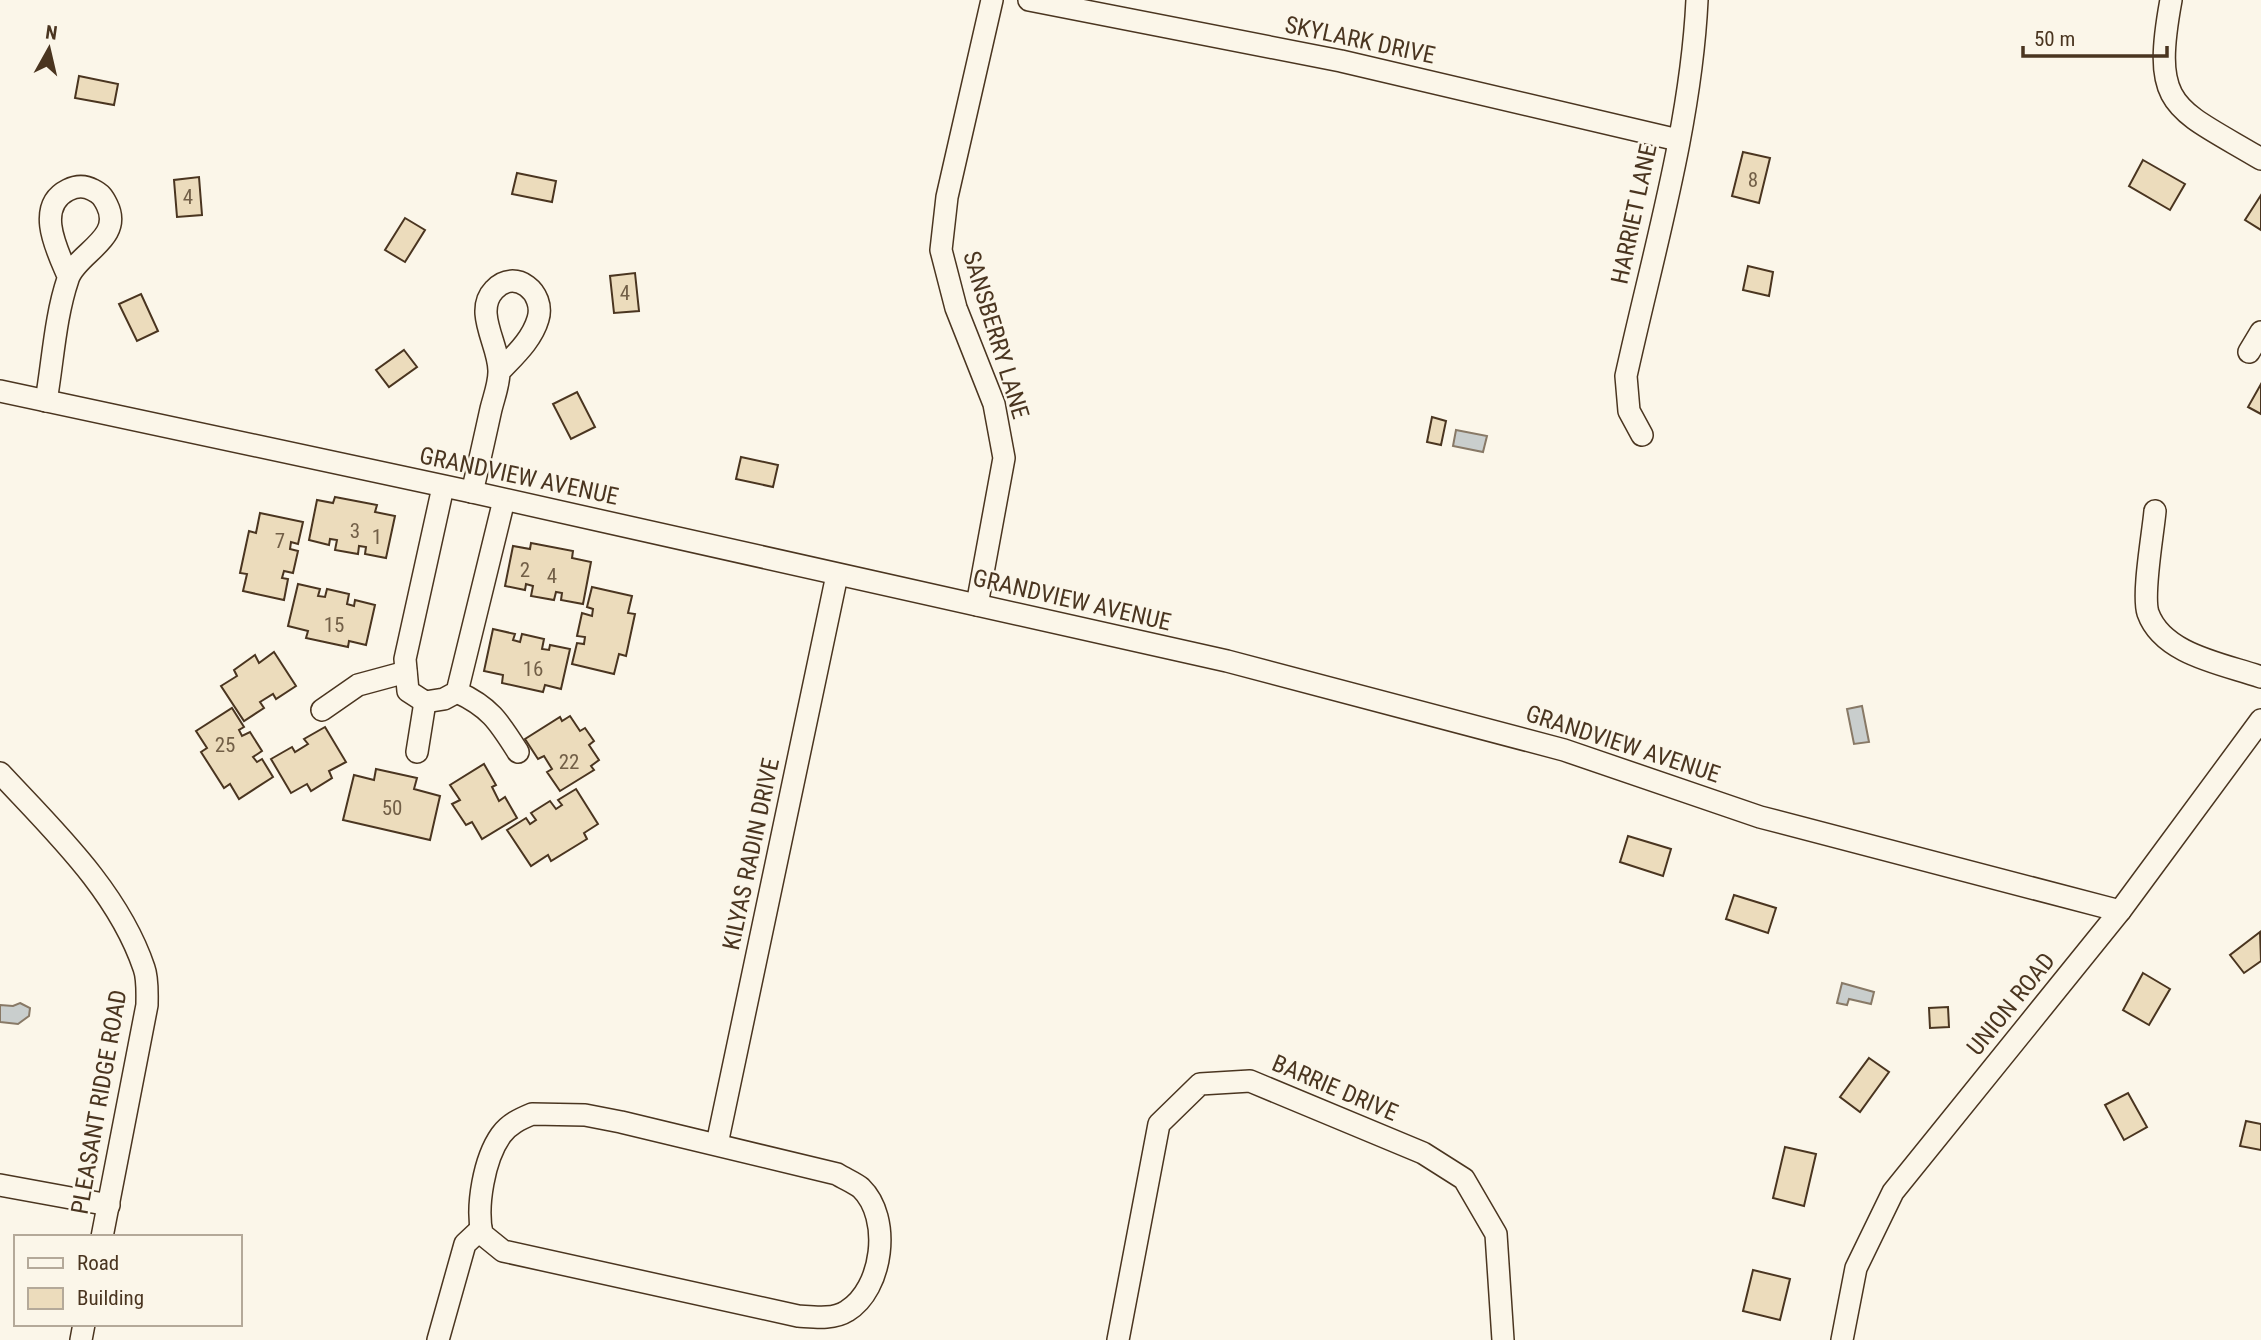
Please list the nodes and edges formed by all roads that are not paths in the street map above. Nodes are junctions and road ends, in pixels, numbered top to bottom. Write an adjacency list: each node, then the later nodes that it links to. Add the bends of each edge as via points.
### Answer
1 (992, 0): 19 (street, SANSBERRY LANE, via 947,197 941,250 956,308 994,404 1004,458)
2 (1030, 0): 5 (street, SKYLARK DRIVE, via 1342,61)
3 (1696, 0): 5 (street, HARRIET LANE, via 1695,46)
4 (2171, 0): 6 (street, via 2162,47 2164,80 2175,103)
5 (1678, 141): 13 (street, HARRIET LANE, via 1626,376 1629,411)
6 (2261, 159)
7 (68, 276): 12 (street)
8 (2261, 332): 9 (street)
9 (2249, 352)
10 (500, 371): 15 (street)
11 (0, 391): 12 (street, GRANDVIEW AVENUE)
12 (46, 401): 14 (street, GRANDVIEW AVENUE)
13 (1642, 435)
14 (443, 487): 15 (street, GRANDVIEW AVENUE); 20 (street, via 405,659)
15 (472, 492): 16 (street, GRANDVIEW AVENUE)
16 (504, 500): 18 (street, GRANDVIEW AVENUE); 22 (street)
17 (2155, 511): 21 (street, via 2147,611 2156,626 2182,649)
18 (837, 575): 19 (street, GRANDVIEW AVENUE); 30 (street, KILYAS RADIN DRIVE)
19 (977, 605): 29 (street, GRANDVIEW AVENUE, via 1227,661 1459,720 1564,750 1760,817)
20 (406, 672): 23 (street, via 408,691); 24 (street, via 358,685)
21 (2261, 677)
22 (457, 692): 23 (street); 27 (street, via 483,704)
23 (425, 702): 26 (street)
24 (322, 710)
25 (2261, 720): 29 (street, UNION ROAD)
26 (417, 752)
27 (518, 752)
28 (0, 773): 32 (street, PLEASANT RIDGE ROAD, via 118,909 145,970 147,1005)
29 (2120, 911): 38 (street, UNION ROAD, via 1893,1192 1856,1268)
30 (717, 1144): 33 (street, via 585,1115 532,1114 515,1121 500,1136 483,1183 477,1213); 33 (street, via 837,1174 861,1189 874,1209 881,1237 876,1266 863,1296 846,1312 825,1318 798,1316 503,1251)
31 (0, 1185): 32 (street)
32 (109, 1205): 34 (street, PLEASANT RIDGE ROAD)
33 (481, 1229): 35 (street, via 465,1244)
34 (102, 1235)
35 (438, 1340)
36 (1118, 1340): 37 (street, BARRIE DRIVE, via 1159,1124 1200,1084 1250,1081 1423,1153 1464,1179 1496,1234)
37 (1503, 1340)
38 (1842, 1340)

